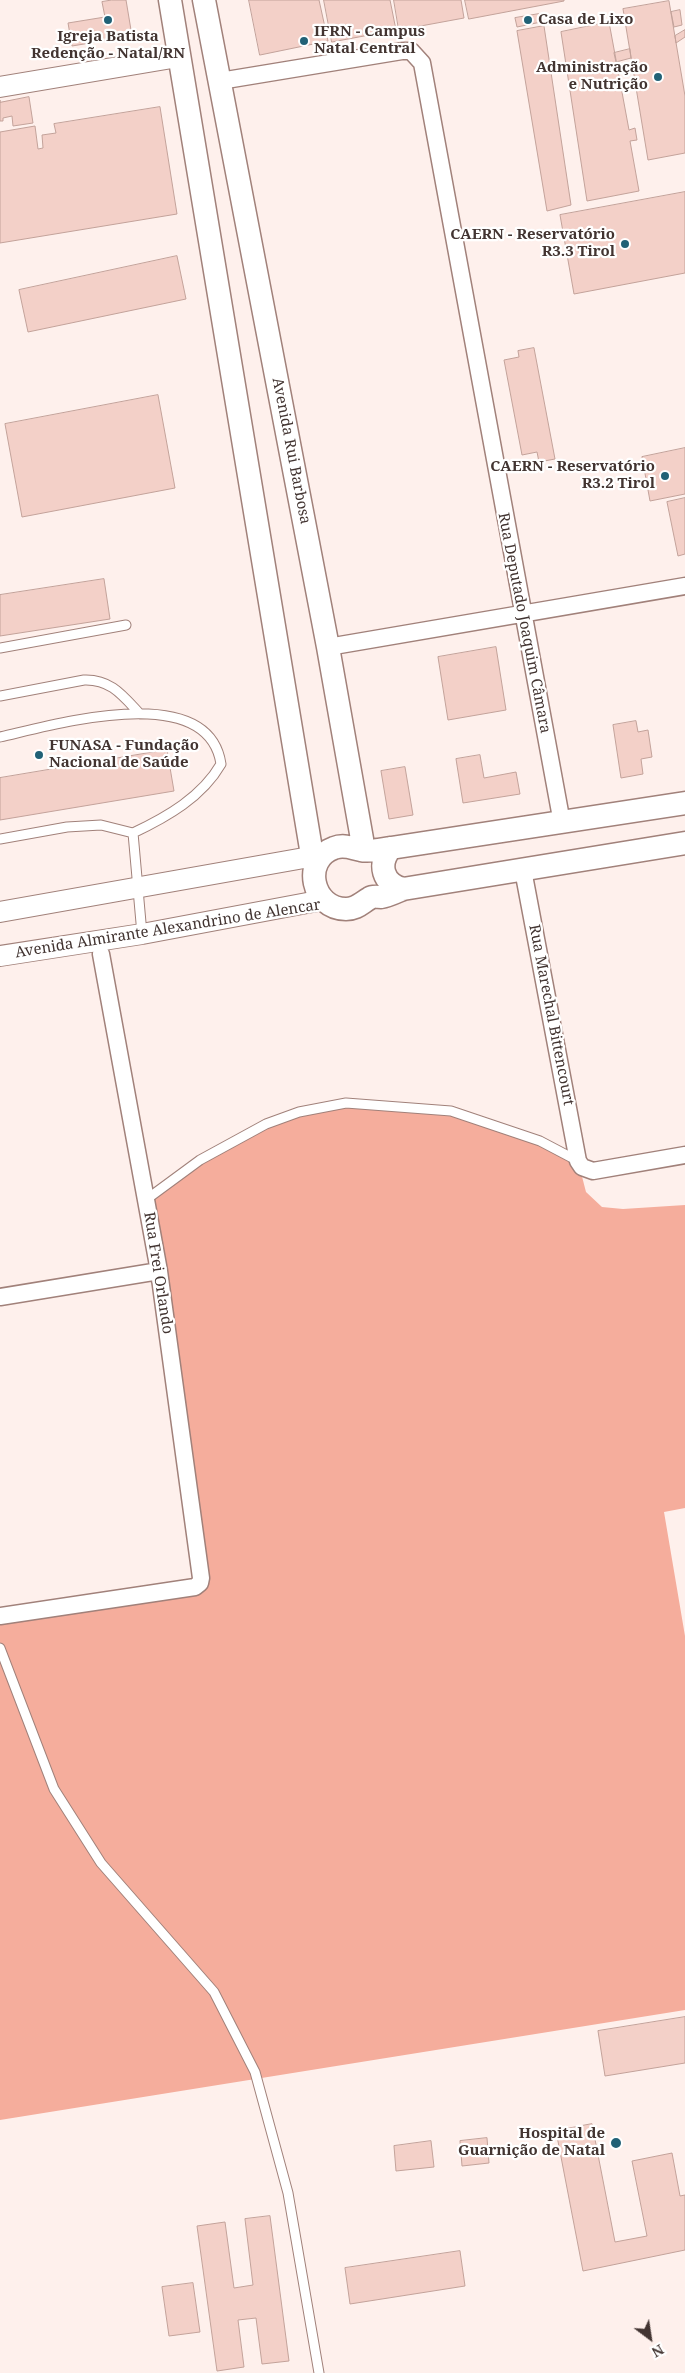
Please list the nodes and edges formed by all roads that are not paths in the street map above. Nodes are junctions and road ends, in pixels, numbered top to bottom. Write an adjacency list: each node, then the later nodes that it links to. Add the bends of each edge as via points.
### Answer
1 (170, 0): 3 (main road)
2 (204, 0): 4 (main road, Avenida Rui Barbosa)
3 (178, 57): 5 (street); 22 (main road, via 311,849)
4 (220, 81): 7 (street, Rua Deputado Joaquim Câmara, via 402,51 410,52 422,63); 9 (main road, Avenida Rui Barbosa)
5 (0, 87)
6 (685, 586): 7 (street)
7 (522, 616): 9 (street); 16 (street, Rua Deputado Joaquim Câmara)
8 (126, 625): 10 (lane)
9 (328, 647): 15 (main road, Avenida Rui Barbosa)
10 (0, 648)
11 (0, 696): 12 (lane, via 96,679 118,690)
12 (140, 714): 13 (lane, via 109,716); 17 (lane, via 168,716 191,723 210,738 219,752 221,764 204,788 171,813)
13 (0, 737)
14 (685, 803): 16 (main road)
15 (357, 816): 20 (main road, via 371,835); 21 (main road, Avenida Rui Barbosa)
16 (562, 823): 20 (main road)
17 (133, 833): 18 (lane, via 101,826 75,827); 24 (lane)
18 (0, 839)
19 (685, 843): 23 (main road, Avenida Almirante Alexandrino de Alencar)
20 (400, 847): 21 (main road); 25 (main road, via 386,854 382,869 389,883)
21 (362, 850): 22 (main road, via 342,846 333,848); 26 (main road, Avenida Rui Barbosa, via 369,855 377,871)
22 (318, 861): 24 (street, via 304,858); 27 (main road, via 314,882)
23 (523, 870): 25 (main road, Avenida Almirante Alexandrino de Alencar); 33 (street, Rua Marechal Bittencourt)
24 (138, 888): 28 (street); 29 (lane)
25 (403, 889): 26 (main road, Avenida Almirante Alexandrino de Alencar)
26 (371, 897): 27 (main road, Avenida Almirante Alexandrino de Alencar, via 360,906 348,909 334,908)
27 (323, 900): 29 (street, Avenida Almirante Alexandrino de Alencar)
28 (0, 912)
29 (142, 934): 31 (street, Avenida Almirante Alexandrino de Alencar)
30 (101, 954): 34 (street, Rua Frei Orlando)
31 (0, 956)
32 (685, 1155): 33 (street, via 593,1171 582,1167)
33 (578, 1161): 34 (lane, via 540,1141 451,1111 346,1103 299,1112 266,1124 200,1160)
34 (147, 1199): 35 (street, Rua Frei Orlando)
35 (159, 1271): 36 (street); 37 (street, Rua Frei Orlando, via 201,1578 198,1586)
36 (0, 1297)
37 (0, 1616)
38 (0, 1648): 39 (lane, via 54,1789 101,1863 214,1992 255,2072 288,2193)
39 (319, 2373)

